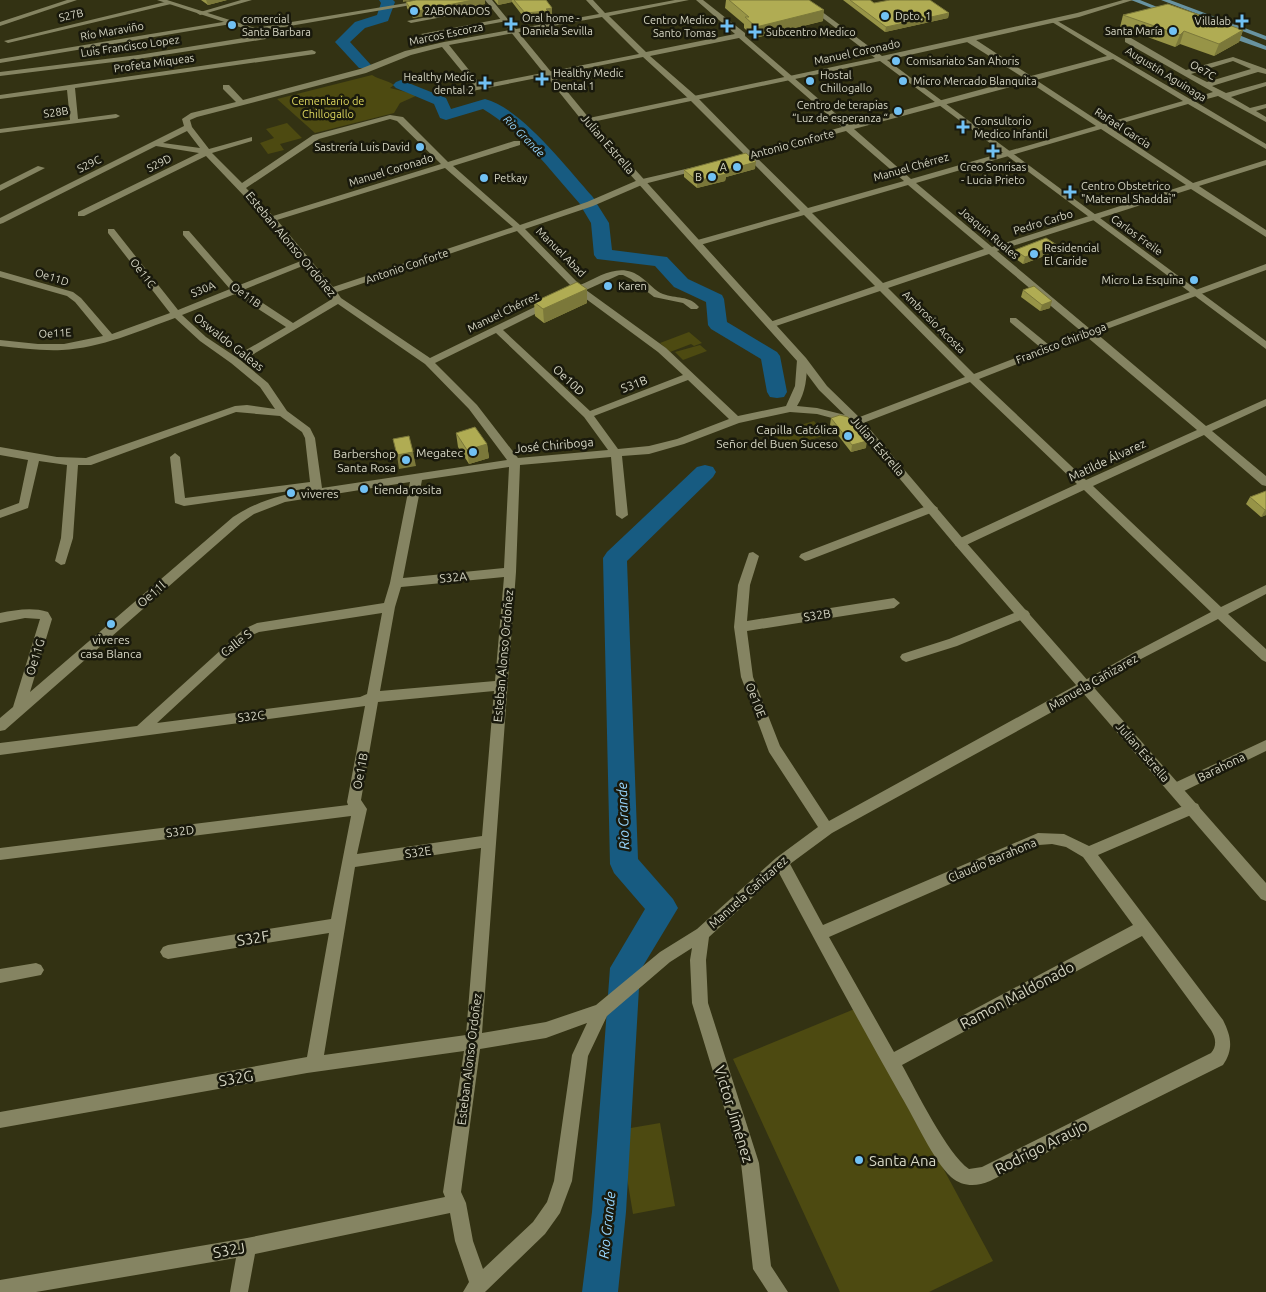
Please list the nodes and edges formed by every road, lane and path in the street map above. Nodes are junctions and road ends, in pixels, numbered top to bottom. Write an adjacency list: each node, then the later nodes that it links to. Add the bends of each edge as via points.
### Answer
1 (74, 0): 26 (street)
2 (160, 0): 14 (street)
3 (248, 0): 18 (street)
4 (437, 0): 36 (street, Luis Francisco Lopez, via 379,10)
5 (488, 0): 16 (street, Julian Estrella)
6 (589, 0): 19 (street, Ambrosio Acosta)
7 (686, 0): 19 (street, Marcos Escorza)
8 (699, 0): 31 (street, Joaquin Ruales)
9 (802, 0): 42 (street, Carlos Freile)
10 (1130, 0): 23 (street, Manuel Coronado)
11 (1134, 0): 20 (main road)
12 (1145, 0): 38 (main road)
13 (1171, 1): 32 (main road)
14 (169, 3): 18 (street); 35 (street, S27B)
15 (471, 3): 17 (street)
16 (493, 6): 17 (street); 22 (street, Julian Estrella)
17 (476, 9): 21 (street)
18 (200, 13): 24 (street)
19 (603, 14): 29 (street, Marcos Escorza); 40 (street, Ambrosio Acosta)
20 (1176, 15)
21 (411, 19)
22 (505, 20): 25 (street); 29 (street, Julian Estrella)
23 (1054, 20): 33 (street, Manuel Coronado); 41 (street, Augustín Aguinaga)
24 (228, 23): 36 (street, via 251,30); 43 (street, Río Maraviño)
25 (487, 23): 27 (street); 30 (street, via 456,32)
26 (0, 24)
27 (493, 29)
28 (1220, 31): 38 (main road)
29 (513, 32): 37 (street, Marcos Escorza); 47 (street, Julian Estrella)
30 (425, 34)
31 (742, 35): 40 (street); 48 (street, Joaquin Ruales)
32 (1266, 38)
33 (970, 40): 42 (street, Manuel Coronado); 49 (street, Rafael Garcia)
34 (1128, 40): 45 (street, Oe7C)
35 (8, 41)
36 (266, 44): 39 (street, Profeta Miqueas); 46 (street, Luis Francisco Lopez); 52 (street, Profeta Miqueas)
37 (444, 44): 54 (street); 60 (street, Marcos Escorza, via 408,53 363,71)
38 (1266, 47)
39 (312, 52)
40 (645, 54): 47 (street); 58 (street, Ambrosio Acosta)
41 (1115, 56): 49 (street, Antonio Conforte); 59 (street, Augustín Aguinaga)
42 (880, 58): 48 (street, Manuel Coronado); 61 (street, Carlos Freile)
43 (0, 61)
44 (1262, 70): 45 (street, via 1233,59); 51 (street)
45 (1184, 72): 51 (street, Oe7C)
46 (0, 74)
47 (547, 74): 54 (street); 67 (street, Julian Estrella)
48 (790, 77): 58 (street, Manuel Coronado); 70 (street, Joaquin Ruales)
49 (1028, 80): 61 (street, Antonio Conforte); 69 (street, Rafael Garcia)
50 (1266, 84): 56 (street, Manuel Chérrez)
51 (1206, 85): 56 (street, Oe7C)
52 (70, 87): 57 (street, Profeta Miqueas); 66 (street)
53 (226, 87): 60 (street)
54 (479, 87): 55 (street)
55 (457, 92)
56 (1222, 95): 59 (street, Manuel Chérrez); 63 (street, Oe7C)
57 (0, 97)
58 (692, 98): 67 (street, Manuel Coronado); 78 (street, Ambrosio Acosta)
59 (1189, 102): 69 (street, Manuel Chérrez); 75 (street, Augustín Aguinaga)
60 (242, 103): 68 (street, Marcos Escorza)
61 (940, 104): 70 (street, Antonio Conforte); 77 (street, Carlos Freile)
62 (1266, 106): 63 (street)
63 (1250, 110): 65 (street, Oe7C)
64 (116, 116): 66 (street, S28B)
65 (1266, 120)
66 (74, 121): 71 (street, S28B)
67 (587, 121): 85 (street, Julian Estrella)
68 (188, 122): 74 (street, S29C); 76 (street, Esteban Alonso Ordoñez)
69 (1100, 126): 77 (street, Manuel Chérrez); 86 (street, Rafael Garcia)
70 (850, 128): 78 (street, Antonio Conforte); 84 (street, Joaquin Ruales)
71 (0, 131)
72 (249, 139): 76 (street, S29D)
73 (517, 142): 81 (street, Manuel Coronado)
74 (156, 144): 76 (street); 93 (street, S29C)
75 (1266, 148)
76 (207, 152): 87 (street, Esteban Alonso Ordoñez); 90 (street, S29D)
77 (1007, 153): 84 (street, Manuel Chérrez); 92 (street, Carlos Freile)
78 (748, 155): 79 (street, Antonio Conforte); 89 (street, Ambrosio Acosta)
79 (730, 160)
80 (1266, 162): 86 (street, Pedro Carbo)
81 (446, 164): 87 (street, Manuel Abad, via 395,117 316,137); 91 (street, Manuel Coronado); 94 (street, Manuel Abad)
82 (712, 164): 85 (street, Antonio Conforte)
83 (41, 168): 88 (street)
84 (909, 181): 89 (street, Manuel Chérrez); 99 (street, Joaquin Ruales)
85 (641, 182): 94 (street, Antonio Conforte, via 590,204); 98 (street, Julian Estrella)
86 (1190, 185): 92 (street, Pedro Carbo); 97 (street, Rafael Garcia)
87 (242, 187): 91 (street, Esteban Alonso Ordoñez)
88 (0, 188)
89 (806, 211): 98 (street, Manuel Chérrez); 103 (street, Ambrosio Acosta)
90 (81, 214)
91 (271, 218): 100 (street, Esteban Alonso Ordoñez)
92 (1093, 218): 99 (street, Pedro Carbo); 106 (street, Carlos Freile)
93 (0, 221)
94 (519, 228): 104 (street, Manuel Abad); 107 (street, Antonio Conforte)
95 (111, 231): 109 (street, Oe11C)
96 (186, 233): 105 (street, Oe11B)
97 (1266, 234)
98 (697, 243): 111 (street, Julian Estrella)
99 (992, 250): 103 (street, Pedro Carbo); 114 (street, Joaquin Ruales)
100 (305, 262): 105 (street, S30A); 107 (street, Esteban Alonso Ordoñez)
101 (1266, 267): 106 (street, Francisco Chiriboga)
102 (0, 274): 115 (street, Oe11D, via 70,294)
103 (881, 286): 111 (street, Pedro Carbo); 123 (street, Ambrosio Acosta)
104 (579, 289): 108 (street, Manuel Chérrez, via 625,272 663,298 682,300); 113 (street, Manuel Chérrez); 122 (street, Manuel Abad, via 662,350)
105 (236, 290): 109 (street, S30A); 112 (street, Oe11B)
106 (1195, 292): 114 (street, Francisco Chiriboga); 117 (street, Carlos Freile)
107 (334, 295): 112 (street, Antonio Conforte); 121 (street, Esteban Alonso Ordoñez)
108 (694, 306)
109 (176, 314): 115 (street, S30A); 126 (street, Oswaldo Galeas, via 203,339 264,385)
110 (1013, 320): 118 (street)
111 (770, 325): 120 (street, Julian Estrella)
112 (293, 327): 119 (street, Antonio Conforte)
113 (498, 330): 121 (street, Manuel Chérrez); 127 (street, Oe10D)
114 (1088, 332): 118 (street, Francisco Chiriboga); 130 (street, Joaquin Ruales)
115 (110, 338): 116 (street, Oe11E, via 64,346)
116 (0, 343)
117 (1266, 346)
118 (1047, 348): 123 (street, Francisco Chiriboga)
119 (243, 356)
120 (802, 360): 125 (street, via 801,388); 129 (street, Julian Estrella, via 823,388)
121 (429, 362): 135 (street, Esteban Alonso Ordoñez, via 473,407)
122 (690, 376): 127 (street, S31B); 128 (street, Manuel Abad)
123 (972, 378): 129 (street, Francisco Chiriboga); 139 (street, Ambrosio Acosta)
124 (1266, 402): 130 (street, Matilde Álvarez)
125 (790, 409): 128 (street, José Chiriboga); 129 (street, José Chiriboga, via 817,410)
126 (283, 413): 136 (street, via 235,409 101,458); 140 (street, Oswaldo Galeas, via 306,430 310,438)
127 (588, 415): 132 (street, Oe10D)
128 (736, 420): 132 (street, José Chiriboga, via 680,442)
129 (858, 422): 141 (street, Julian Estrella)
130 (1205, 430): 138 (street, Joaquin Ruales); 139 (street, Matilde Álvarez)
131 (0, 451): 134 (street)
132 (616, 454): 135 (street, José Chiriboga); 143 (street)
133 (175, 456): 140 (street, via 179,500 184,502)
134 (34, 457): 136 (street); 142 (street, via 25,504)
135 (515, 462): 137 (street, José Chiriboga); 148 (street, Esteban Alonso Ordoñez)
136 (73, 463): 147 (street, via 67,538)
137 (417, 476): 140 (street, José Chiriboga); 149 (street, Oe11B)
138 (1266, 482)
139 (1084, 486): 144 (street, Matilde Álvarez); 153 (street, Ambrosio Acosta)
140 (317, 488): 162 (street, Oe11l, via 250,511 237,520)
141 (932, 508): 144 (street, Julian Estrella); 146 (street)
142 (0, 514)
143 (622, 514)
144 (960, 543): 154 (street, Julian Estrella)
145 (753, 556): 156 (street, Oe10E, via 744,586)
146 (805, 557)
147 (61, 561)
148 (510, 572): 149 (street, S32A); 159 (street, Esteban Alonso Ordoñez)
149 (396, 582): 152 (street, Oe11B)
150 (1266, 588): 153 (street, Manuela Cañizarez)
151 (894, 603): 156 (street, S32B)
152 (389, 607): 161 (street, Oe11B); 164 (street, Calle S, via 248,632)
153 (1218, 612): 158 (street, Ambrosio Acosta); 160 (street, Manuela Cañizarez)
154 (1024, 614): 157 (street); 160 (street, Julian Estrella)
155 (0, 618): 162 (street, Oe11G, via 26,613 44,615 46,619)
156 (740, 627): 170 (street, Oe10E, via 747,677 774,748)
157 (906, 657)
158 (1266, 657)
159 (501, 685): 161 (street, S32C); 171 (street, Esteban Alonso Ordoñez)
160 (1085, 687): 167 (street, Julian Estrella); 170 (street, Manuela Cañizarez)
161 (374, 697): 164 (street, S32C, via 361,702); 169 (street, Oe11B, via 354,802)
162 (19, 708): 163 (street, Oe11l)
163 (0, 726)
164 (140, 731): 166 (street, S32C)
165 (1266, 745): 167 (street, Barahona)
166 (0, 749)
167 (1175, 789): 168 (street, Julian Estrella)
168 (1193, 808): 172 (street); 176 (street, Julian Estrella)
169 (360, 809): 173 (street, S32D); 174 (street, Oe11B)
170 (828, 830): 175 (street, Manuela Cañizarez)
171 (488, 841): 174 (street, S32E); 185 (street, Esteban Alonso Ordoñez)
172 (1088, 853): 178 (street, Rodrigo Araujo); 180 (street, Claudio Barahona, via 1067,840 1038,839)
173 (0, 854)
174 (349, 862): 177 (street, Oe11B)
175 (781, 862): 179 (street, Manuela Cañizarez); 180 (street, Rodrigo Araujo)
176 (1266, 894)
177 (338, 925): 181 (street, S32F); 187 (street, Oe11B)
178 (1143, 928): 186 (street, Ramon Maldonado); 186 (street, Rodrigo Araujo, via 1221,1032 1224,1047 1217,1059 984,1175 972,1178 965,1177 954,1168)
179 (702, 934): 184 (street, Manuela Cañizarez, via 666,957); 194 (street, Victor Jiménez, via 698,960 700,1003 750,1163 762,1268)
180 (819, 934): 186 (street, Rodrigo Araujo)
181 (168, 952)
182 (36, 970): 183 (street)
183 (0, 976)
184 (601, 1011): 185 (street, S32G, via 546,1030); 191 (street, Manuela Cañizarez, via 580,1056 563,1181 554,1206 540,1228)
185 (473, 1042): 187 (street, S32G); 189 (street, Esteban Alonso Ordoñez, via 452,1192)
186 (891, 1062)
187 (314, 1064): 188 (street, S32G)
188 (0, 1120)
189 (457, 1203): 190 (street, S32J); 191 (street, Esteban Alonso Ordoñez)
190 (247, 1248): 192 (street, S32J); 193 (street)
191 (475, 1288)
192 (0, 1289)
193 (239, 1292)
194 (779, 1292)

